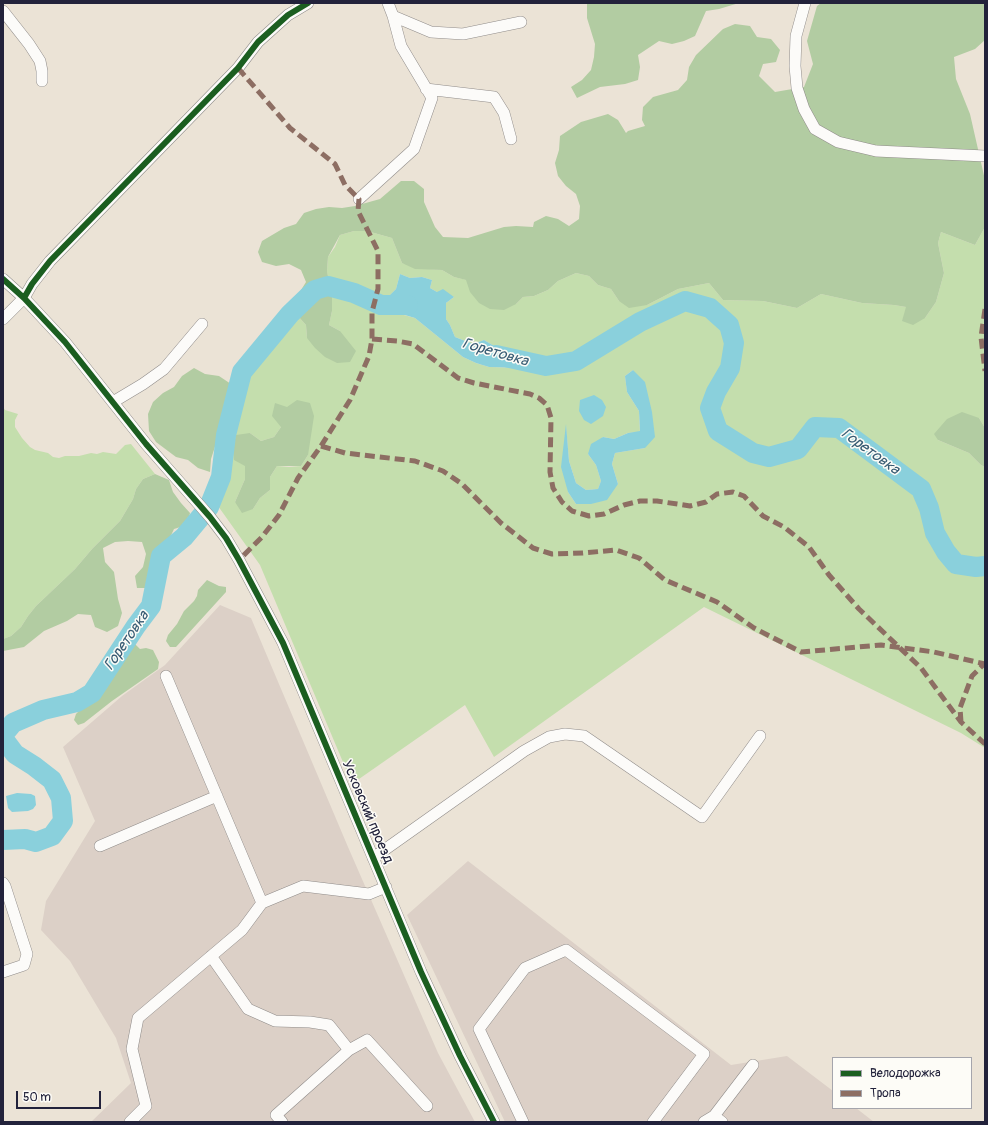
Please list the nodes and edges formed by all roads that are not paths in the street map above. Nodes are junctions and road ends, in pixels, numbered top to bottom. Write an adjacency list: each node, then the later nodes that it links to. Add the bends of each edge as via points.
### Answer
1 (308, 3): 13 (street, via 288,15 258,42 238,68 50,261)
2 (388, 3): 5 (street)
3 (805, 3): 10 (street, via 796,36 795,66 797,88 804,109 816,129 838,142 876,151)
4 (3, 11): 7 (street, via 40,61)
5 (393, 16): 6 (street, via 431,32 463,34); 8 (street, via 401,46)
6 (520, 22)
7 (42, 81)
8 (426, 89): 9 (street, via 494,97 504,113); 11 (street, via 432,98 414,149)
9 (511, 139)
10 (985, 156)
11 (359, 199)
12 (3, 279): 13 (street, Усковский проезд)
13 (24, 298): 14 (street); 16 (street, Усковский проезд, via 65,342)
14 (3, 319)
15 (202, 324): 16 (street, via 164,369)
16 (113, 402): 21 (street, Усковский проезд, via 210,517 239,560 277,631)
17 (166, 676): 19 (street)
18 (760, 736): 21 (street, via 702,817 584,736 565,734 549,737 524,751)
19 (217, 796): 20 (street); 24 (street)
20 (100, 846)
21 (373, 858): 23 (street, Усковский проезд)
22 (3, 883): 26 (street, via 27,954 24,965)
23 (386, 887): 24 (street, via 369,894 303,886); 33 (street, Усковский проезд, via 424,979)
24 (262, 903): 25 (street, via 242,930)
25 (211, 956): 27 (street, via 248,1009 275,1021 329,1025); 31 (street, via 138,1018 132,1049 146,1106)
26 (3, 972)
27 (349, 1050): 29 (street, via 367,1040); 32 (street, via 276,1114)
28 (753, 1065): 30 (street)
29 (427, 1106)
30 (718, 1119): 36 (street)
31 (130, 1122)
32 (282, 1122)
33 (494, 1122)
34 (523, 1122): 35 (street, via 479,1029 525,968 566,950 704,1054)
35 (653, 1122)
36 (704, 1122)

